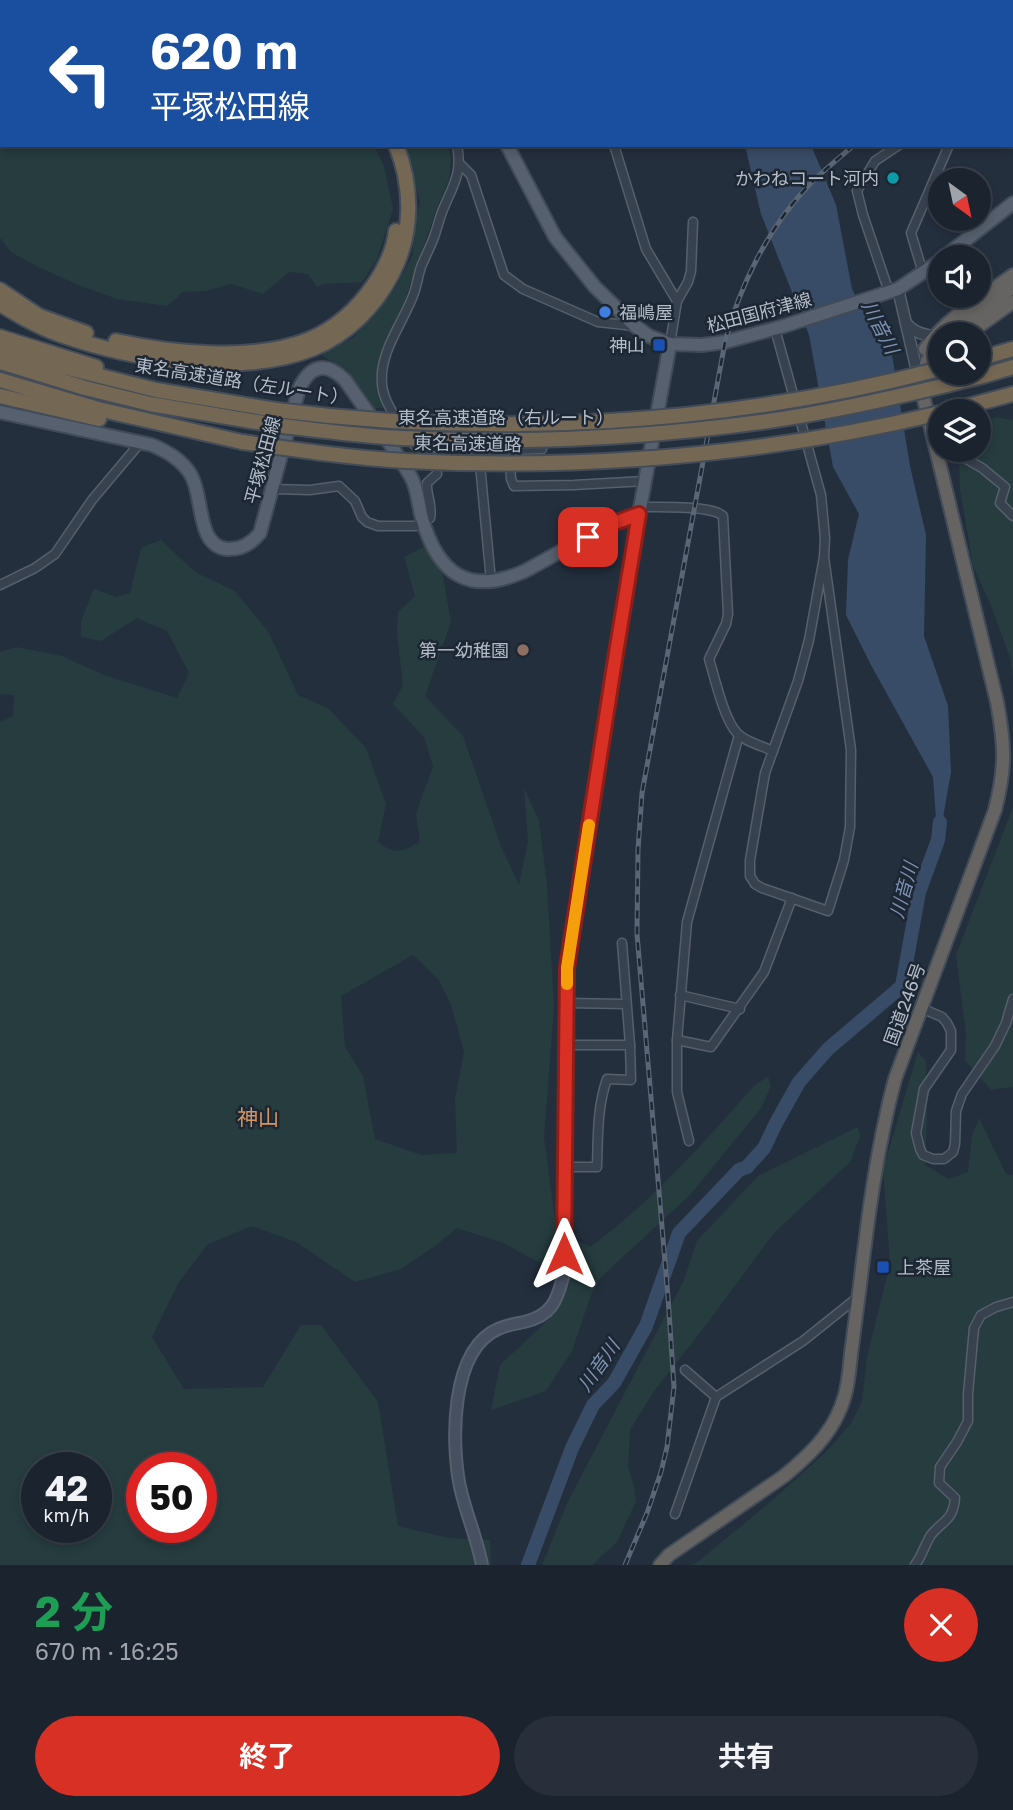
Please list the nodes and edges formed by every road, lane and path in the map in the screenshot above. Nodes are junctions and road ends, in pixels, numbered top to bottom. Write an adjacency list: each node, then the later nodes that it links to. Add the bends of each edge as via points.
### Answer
1 (386, 147): 16 (highway, via 399,196 392,249 378,279 353,311 308,340 243,352 148,347 64,326 39,316)
2 (397, 147): 20 (highway, via 408,195 408,218 397,263 360,318 313,348 243,363 145,356 59,335)
3 (457, 147): 8 (street)
4 (508, 147): 25 (main road, 松田国府津線, via 555,237 595,287)
5 (615, 147): 18 (street, via 646,249)
6 (896, 147): 17 (street, via 875,161 856,191)
7 (948, 147): 13 (street, via 911,233)
8 (459, 163): 25 (street, via 471,175 504,275 523,289 598,322); 54 (street, via 456,182 382,374 386,402 412,444 432,456)
9 (1013, 204): 11 (main road)
10 (694, 222): 18 (street, via 691,271)
11 (960, 245)
12 (928, 270): 13 (main road, 松田国府津線)
13 (923, 274): 17 (main road, 松田国府津線)
14 (1013, 275): 21 (highway)
15 (1013, 287): 22 (highway)
16 (0, 290)
17 (889, 292): 24 (street); 26 (main road, 松田国府津線)
18 (677, 301): 29 (street)
19 (1013, 302): 23 (highway)
20 (0, 304)
21 (952, 322)
22 (966, 322)
23 (985, 322)
24 (906, 323): 27 (street); 39 (street)
25 (635, 326): 29 (main road, 松田国府津線)
26 (778, 328): 29 (main road, 松田国府津線, via 725,342); 60 (street, via 821,495)
27 (928, 336)
28 (0, 337): 43 (highway)
29 (670, 344): 55 (main road)
30 (1013, 349): 32 (highway)
31 (0, 351): 43 (highway, 東名高速道路（左ルート）, via 143,387)
32 (991, 355)
33 (928, 359): 39 (highway)
34 (0, 362): 35 (highway, 東名高速道路（右ルート）, bridge, via 150,404 275,425 450,440 683,432 866,404)
35 (1013, 367)
36 (928, 371): 39 (highway)
37 (928, 372): 43 (highway, 東名高速道路（左ルート）, bridge, via 757,405 602,421 451,423 343,417)
38 (0, 380): 47 (highway, 東名高速道路)
39 (920, 383): 45 (highway, 国道246号)
40 (1013, 394): 42 (highway)
41 (0, 397): 47 (highway, via 129,425)
42 (991, 400)
43 (231, 403)
44 (0, 412): 48 (main road, 平塚松田線)
45 (928, 412)
46 (928, 416): 47 (highway, 東名高速道路, bridge, via 765,447 605,462 406,461)
47 (204, 434)
48 (141, 443): 56 (main road, 平塚松田線, via 168,452 191,475 207,537 221,548 242,547 260,533); 62 (street, via 92,500 55,554)
49 (542, 449): 50 (street)
50 (509, 450): 51 (street); 55 (street, via 514,486)
51 (479, 454): 54 (street); 61 (street)
52 (941, 462): 71 (highway, 国道246号, via 998,702 1004,762 995,810)
53 (972, 462): 58 (street, via 1005,488 1000,503)
54 (438, 474): 59 (street, via 427,483 432,511 430,519)
55 (645, 481): 57 (main road)
56 (272, 489): 59 (street, via 339,486 367,522 416,526); 59 (main road, 平塚松田線, via 304,376 324,367 345,380 414,480)
57 (640, 510): 61 (main road, 平塚松田線, via 525,571); 63 (street, via 689,508 718,511 723,516 728,614 709,659); 69 (main road, via 567,968)
58 (1013, 516)
59 (423, 522): 61 (main road, 平塚松田線, via 447,568 469,580)
60 (824, 557): 64 (street, via 798,681); 65 (street, via 851,750 850,827 828,911)
61 (491, 581)
62 (0, 584)
63 (738, 735): 64 (street); 67 (street, via 687,922)
64 (773, 751): 65 (street, via 765,773 750,876 755,884)
65 (792, 898): 72 (street, via 764,972)
66 (622, 943): 70 (street)
67 (680, 995): 72 (street); 73 (street)
68 (1013, 999): 71 (street, via 995,1046 962,1094 956,1111 956,1144 944,1159 923,1155 916,1133 924,1089 951,1050 951,1031 942,1017)
69 (567, 1003): 70 (street); 74 (main road)
70 (626, 1004): 75 (street)
71 (921, 1008): 78 (highway, 国道246号, via 884,1122)
72 (740, 1009): 73 (street, via 711,1047)
73 (677, 1040): 76 (street, via 677,1092)
74 (566, 1045): 75 (street); 77 (main road)
75 (630, 1045): 77 (street, via 631,1080 607,1079 601,1095 597,1167)
76 (689, 1141)
77 (564, 1167): 83 (main road, via 563,1277 554,1305 543,1316 494,1330 472,1353 464,1373 458,1404 457,1466)
78 (859, 1297): 81 (street, via 803,1341); 84 (highway, 国道246号, via 841,1406 817,1446 784,1476)
79 (1013, 1302): 85 (street, via 981,1315 974,1328 968,1421 940,1467 939,1483 954,1498 954,1509 931,1535)
80 (685, 1370): 81 (street)
81 (716, 1397): 82 (street)
82 (675, 1514)
83 (482, 1565)
84 (660, 1565)
85 (915, 1565)

